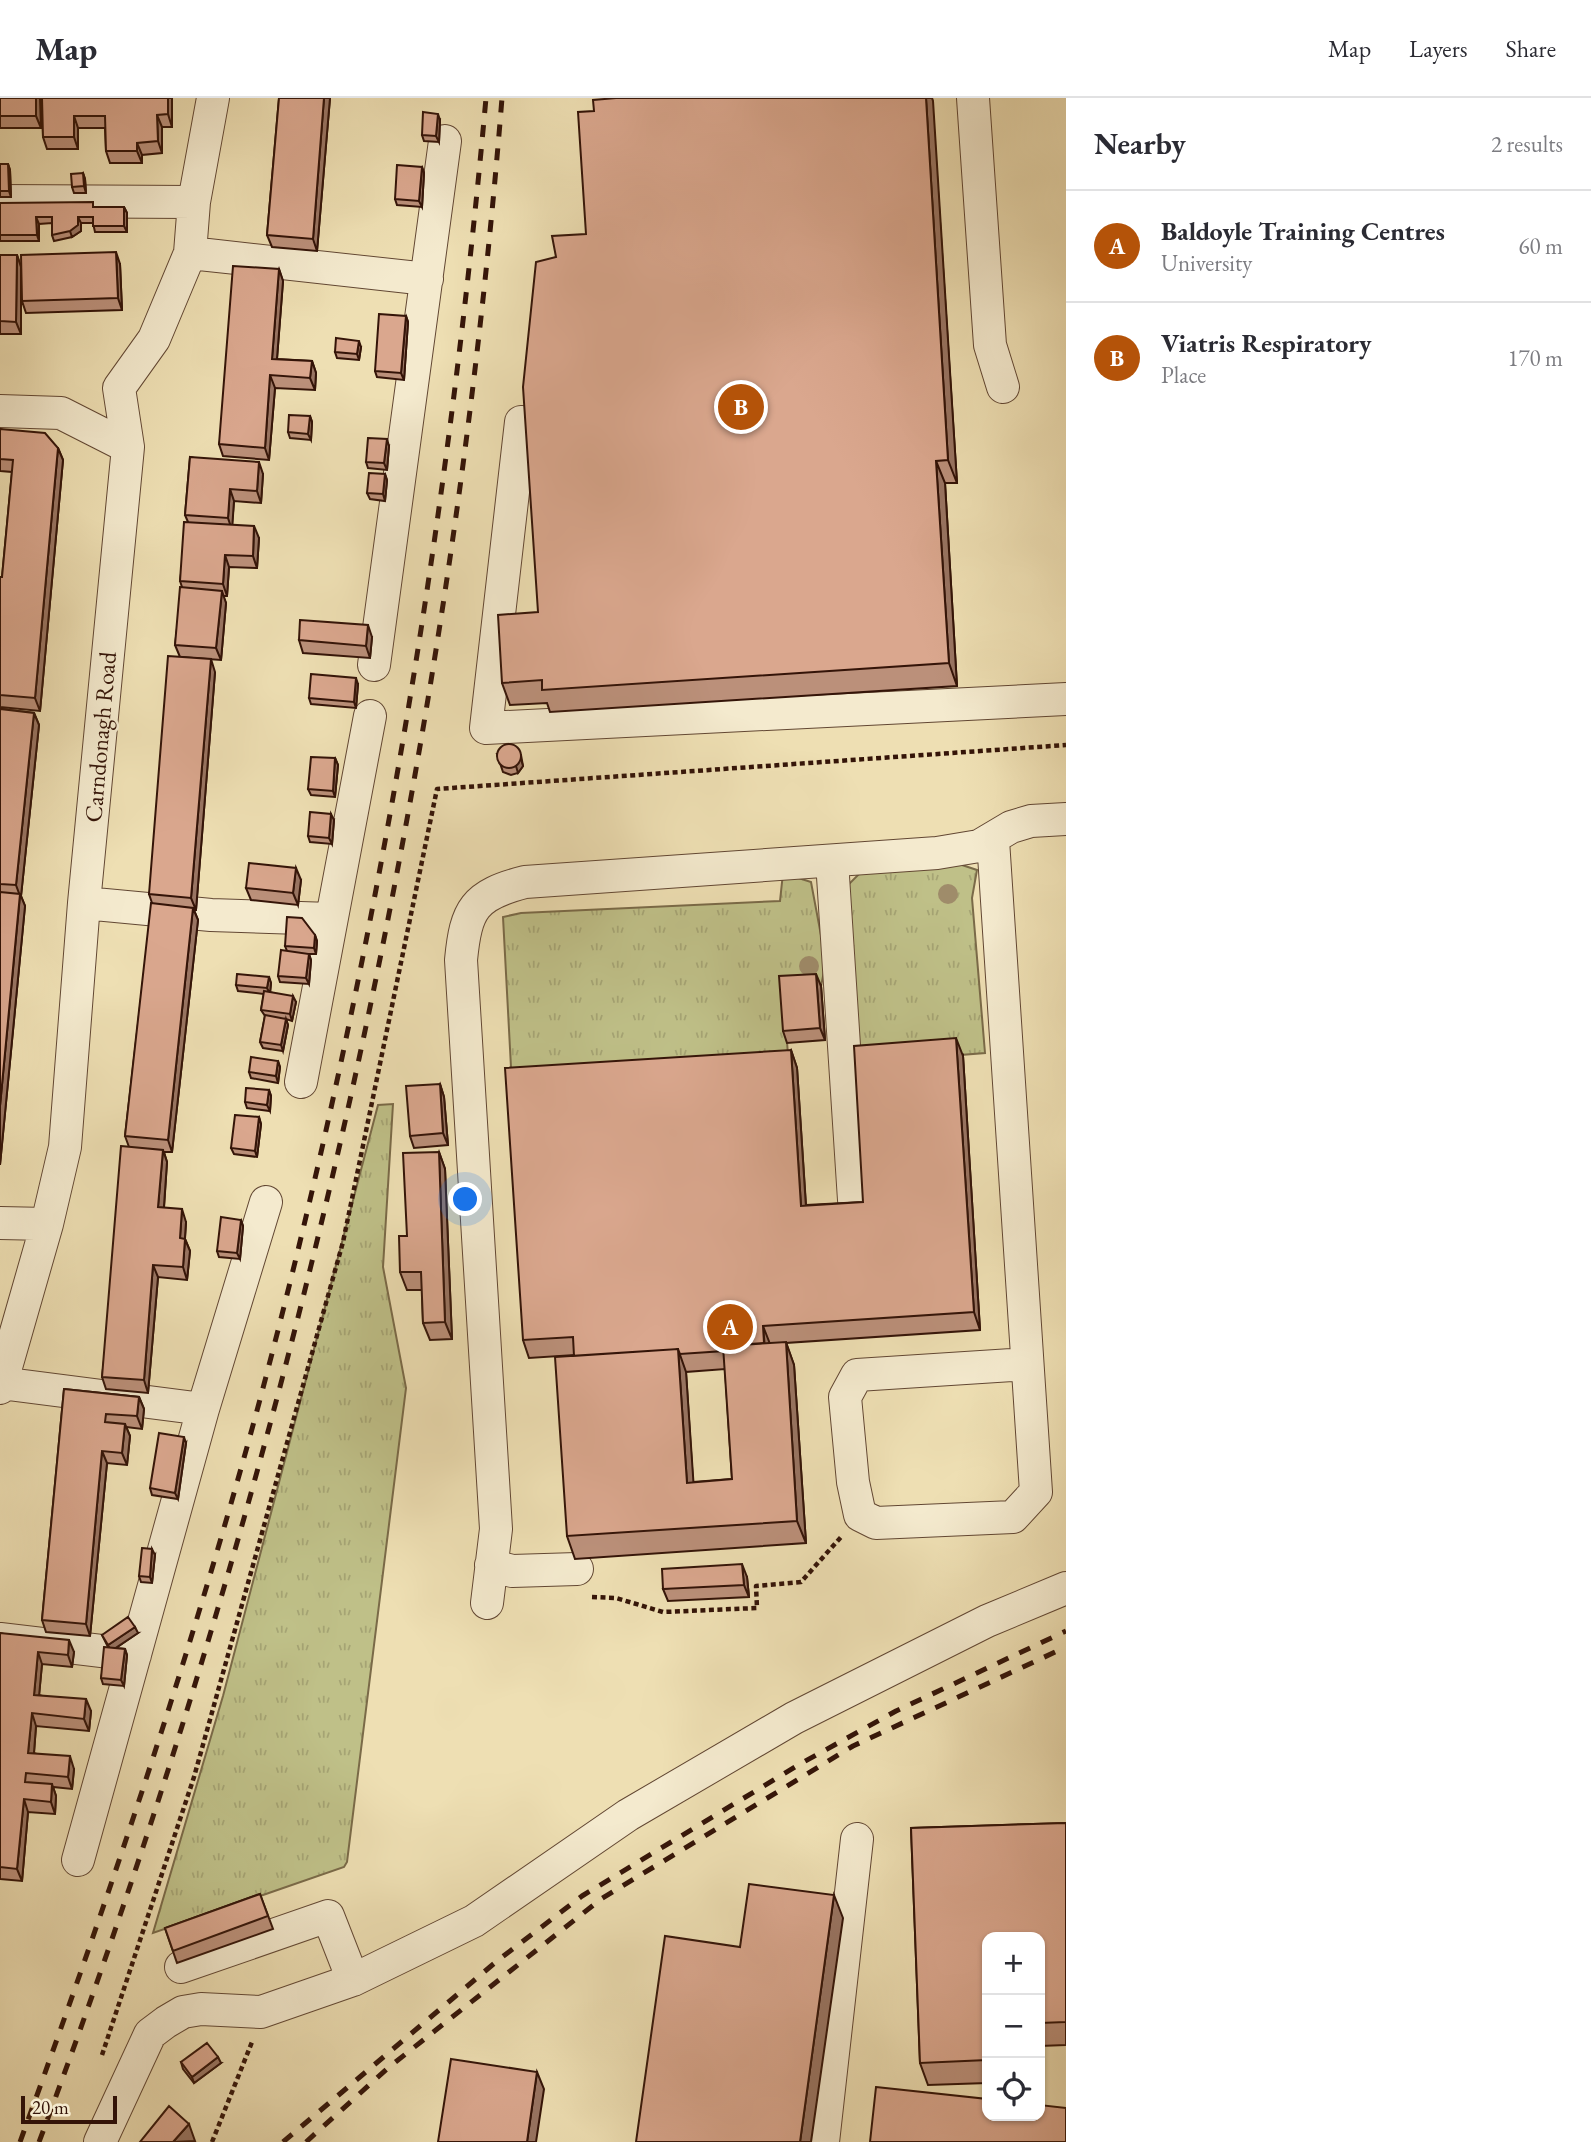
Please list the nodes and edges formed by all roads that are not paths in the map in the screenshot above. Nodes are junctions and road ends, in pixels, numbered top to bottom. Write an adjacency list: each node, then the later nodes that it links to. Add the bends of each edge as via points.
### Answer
1 (213, 98): 5 (street, Carndonagh Road)
2 (974, 98): 8 (street, via 990,345)
3 (445, 141): 7 (street)
4 (0, 201): 5 (street)
5 (194, 202): 6 (street, Carndonagh Road)
6 (190, 253): 7 (street); 11 (street, Carndonagh Road, via 153,340 119,388)
7 (427, 279): 12 (street)
8 (1003, 387)
9 (0, 411): 11 (street, via 61,413)
10 (521, 422): 13 (street, via 486,728)
11 (128, 447): 18 (street, Carndonagh Road)
12 (374, 665)
13 (1066, 699)
14 (370, 716): 19 (street)
15 (1066, 819): 16 (street, via 1031,821 1011,827)
16 (993, 840): 17 (street, via 937,853); 25 (street)
17 (832, 861): 21 (street); 28 (street, via 525,882 498,889 477,902 465,926 461,960 496,1529)
18 (84, 903): 19 (street, via 211,915); 24 (street, Carndonagh Road, via 65,1147)
19 (331, 919): 20 (street)
20 (300, 1082)
21 (854, 1200)
22 (266, 1202): 27 (street)
23 (0, 1223): 24 (street)
24 (47, 1224): 26 (street, Carndonagh Road)
25 (1027, 1367): 25 (street, via 1035,1492 1013,1517 876,1523 860,1515 845,1397 857,1375)
26 (1, 1386): 27 (street)
27 (202, 1409): 33 (street)
28 (491, 1565): 29 (street, via 512,1571); 31 (street)
29 (577, 1569)
30 (1066, 1588): 37 (street, via 987,1621 794,1718 628,1815 474,1921)
31 (487, 1603)
32 (0, 1639): 33 (street)
33 (135, 1655): 35 (street)
34 (857, 1839): 39 (street)
35 (78, 1860)
36 (181, 1968): 37 (street, via 328,1916)
37 (353, 1980): 38 (street, via 261,2012 183,2012 158,2028 150,2034)
38 (100, 2142)
39 (823, 2142)

